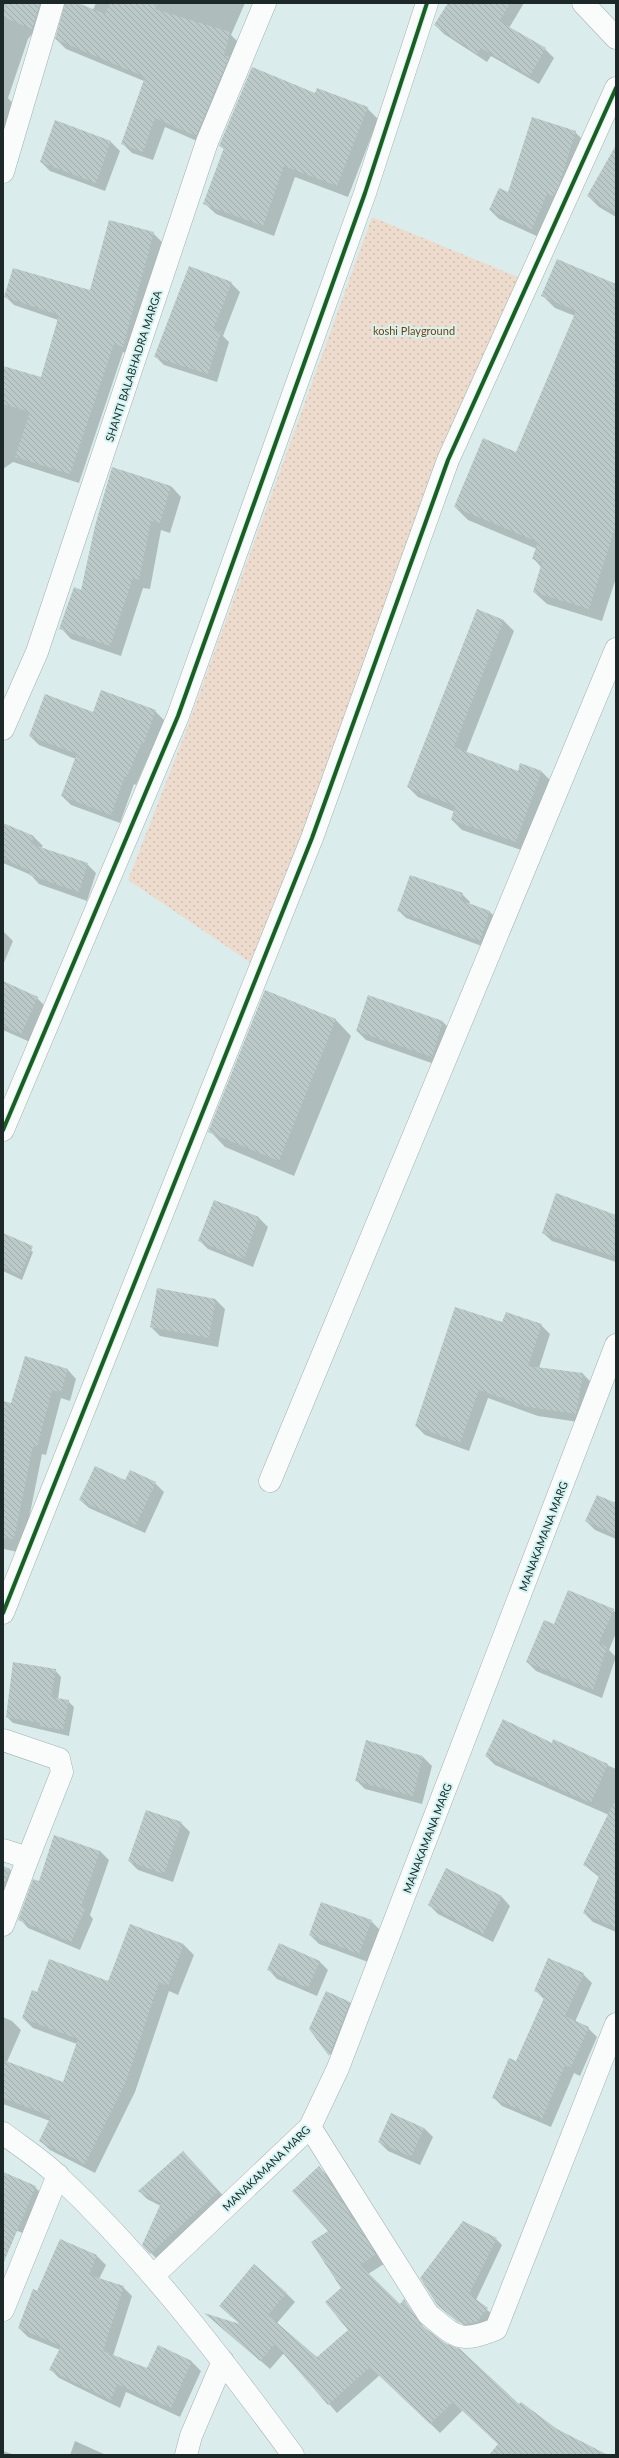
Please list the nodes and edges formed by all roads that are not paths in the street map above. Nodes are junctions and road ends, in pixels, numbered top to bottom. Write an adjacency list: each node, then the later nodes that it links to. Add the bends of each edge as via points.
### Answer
1 (53, 3): 7 (street)
2 (265, 3): 9 (street, SHANTI BALABHADRA MARGA, via 207,142 37,652)
3 (428, 3): 10 (street, via 365,193 178,716)
4 (582, 3): 5 (street)
5 (616, 38)
6 (616, 88): 13 (street, via 448,460 312,838)
7 (3, 172)
8 (616, 649): 12 (street)
9 (3, 729)
10 (3, 1130)
11 (616, 1345): 19 (street, MANAKAMANA MARG, via 341,2061)
12 (270, 1481)
13 (3, 1613)
14 (3, 1740): 16 (street, via 59,1760 62,1765 62,1772)
15 (3, 1850): 16 (street)
16 (28, 1858): 17 (street)
17 (3, 1924)
18 (616, 2024): 19 (street, via 496,2329 477,2337 456,2337 428,2314)
19 (310, 2127): 22 (street, MANAKAMANA MARG)
20 (3, 2133): 21 (street)
21 (58, 2175): 22 (street); 23 (street)
22 (153, 2276): 24 (street)
23 (3, 2310)
24 (223, 2361): 25 (street, via 191,2436); 26 (street)
25 (186, 2455)
26 (293, 2455)

